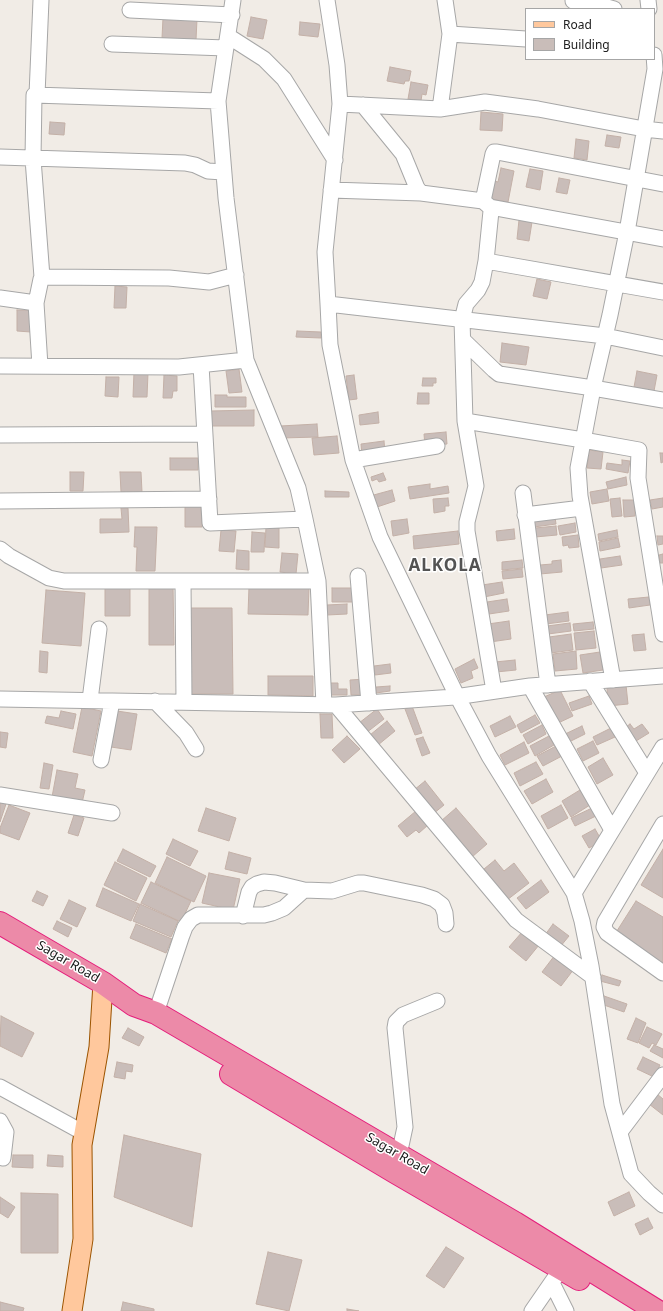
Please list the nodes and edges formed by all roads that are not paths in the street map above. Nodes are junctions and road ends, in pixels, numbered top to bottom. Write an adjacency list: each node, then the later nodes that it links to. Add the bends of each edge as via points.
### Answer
1 (41, 0): 14 (street)
2 (233, 0): 8 (street)
3 (327, 0): 16 (street)
4 (445, 0): 9 (street)
5 (573, 3): 6 (street)
6 (610, 8)
7 (130, 10): 8 (street)
8 (232, 15): 11 (street)
9 (450, 34): 10 (street); 18 (street)
10 (525, 39)
11 (227, 42): 12 (street); 15 (street); 23 (street, via 264,58 284,79)
12 (112, 44)
13 (654, 60): 19 (street)
14 (37, 95): 15 (street); 22 (street, via 34,95)
15 (218, 101): 24 (street)
16 (340, 104): 17 (street); 23 (street)
17 (363, 105): 18 (street); 28 (street, via 403,154)
18 (440, 109): 19 (street, via 485,102)
19 (644, 129): 20 (street); 25 (street)
20 (663, 131)
21 (0, 157): 22 (street)
22 (33, 159): 24 (street, via 185,163 208,171); 34 (street)
23 (335, 160): 27 (street)
24 (224, 172): 33 (street)
25 (636, 179): 26 (street); 29 (street, via 494,152); 30 (street)
26 (663, 184)
27 (332, 190): 28 (street); 39 (street, via 325,252)
28 (421, 193): 29 (street)
29 (486, 204): 30 (street); 32 (street, via 491,211)
30 (627, 232): 31 (street); 35 (street)
31 (663, 239)
32 (486, 261): 35 (street); 40 (street, via 480,287 466,304)
33 (236, 275): 34 (street, via 209,282 169,278); 44 (street)
34 (42, 277): 38 (street)
35 (616, 285): 36 (street); 41 (street)
36 (663, 292)
37 (0, 298): 38 (street)
38 (36, 303): 47 (street)
39 (328, 304): 40 (street); 55 (street, via 330,345)
40 (462, 320): 41 (street); 42 (street)
41 (605, 336): 43 (street); 48 (street)
42 (463, 340): 48 (street, via 499,374); 50 (street)
43 (663, 348)
44 (246, 360): 45 (street); 62 (street, via 298,488)
45 (201, 364): 47 (street, via 179,367); 51 (street)
46 (0, 366): 47 (street)
47 (40, 366)
48 (593, 388): 49 (street); 53 (street)
49 (663, 400)
50 (465, 421): 53 (street); 74 (street, via 476,486 467,531)
51 (204, 434): 52 (street); 58 (street)
52 (0, 435)
53 (583, 440): 60 (street, via 578,468); 68 (street, via 639,450 638,478)
54 (437, 446): 55 (street)
55 (353, 460): 75 (street, via 380,537)
56 (0, 491): 59 (street)
57 (523, 493): 61 (street)
58 (209, 499): 59 (street); 62 (street, via 210,523)
59 (0, 501)
60 (582, 508): 61 (street); 70 (street)
61 (525, 515): 72 (street)
62 (305, 520): 66 (street)
63 (3, 554): 65 (street, via 49,578 64,581)
64 (358, 576): 81 (street)
65 (183, 581): 66 (street); 80 (street)
66 (318, 581): 82 (street)
67 (99, 629): 77 (street)
68 (663, 634)
69 (663, 678): 70 (street)
70 (613, 680): 71 (street)
71 (590, 681): 72 (street); 86 (street)
72 (548, 685): 73 (street)
73 (530, 686): 74 (street); 90 (street)
74 (494, 691): 75 (street)
75 (457, 696): 81 (street); 92 (street, via 489,756)
76 (0, 699): 77 (street)
77 (90, 700): 78 (street)
78 (112, 701): 79 (street); 85 (street)
79 (155, 701): 80 (street); 84 (street, via 186,733)
80 (184, 702): 82 (street)
81 (369, 703): 82 (street)
82 (330, 705): 97 (street, via 516,920)
83 (663, 748): 86 (street)
84 (196, 750)
85 (101, 760)
86 (647, 773): 90 (street)
87 (0, 795): 88 (street)
88 (112, 813)
89 (663, 824): 96 (street, via 604,927 607,933)
90 (612, 830): 92 (street)
91 (304, 890): 93 (street, via 279,911); 93 (street, via 275,883 257,884 249,892); 95 (street, via 332,891 364,883 422,894 442,905)
92 (574, 893): 97 (street)
93 (243, 916): 101 (street, via 207,914 191,919 182,935)
94 (0, 923): 98 (highway, Sagar Road)
95 (446, 924)
96 (663, 973)
97 (593, 977): 105 (street, via 612,1104)
98 (103, 982): 100 (highway, Sagar Road); 106 (main road, via 99,1047)
99 (437, 1001): 107 (street, via 403,1015 396,1022 405,1127)
100 (134, 1005): 101 (highway, Sagar Road); 110 (highway, Sagar Road, via 144,1021 375,1160)
101 (156, 1012): 107 (highway, Sagar Road)
102 (663, 1075): 105 (street)
103 (0, 1087): 106 (street)
104 (0, 1121): 108 (street, via 6,1132)
105 (620, 1132): 109 (street, via 631,1174)
106 (84, 1133): 111 (main road, via 83,1239)
107 (399, 1155): 115 (highway, Sagar Road)
108 (4, 1158)
109 (663, 1204)
110 (557, 1276): 112 (street); 113 (street); 114 (highway, Sagar Road)
111 (72, 1311)
112 (532, 1311)
113 (566, 1311)
114 (633, 1311)
115 (657, 1311)

